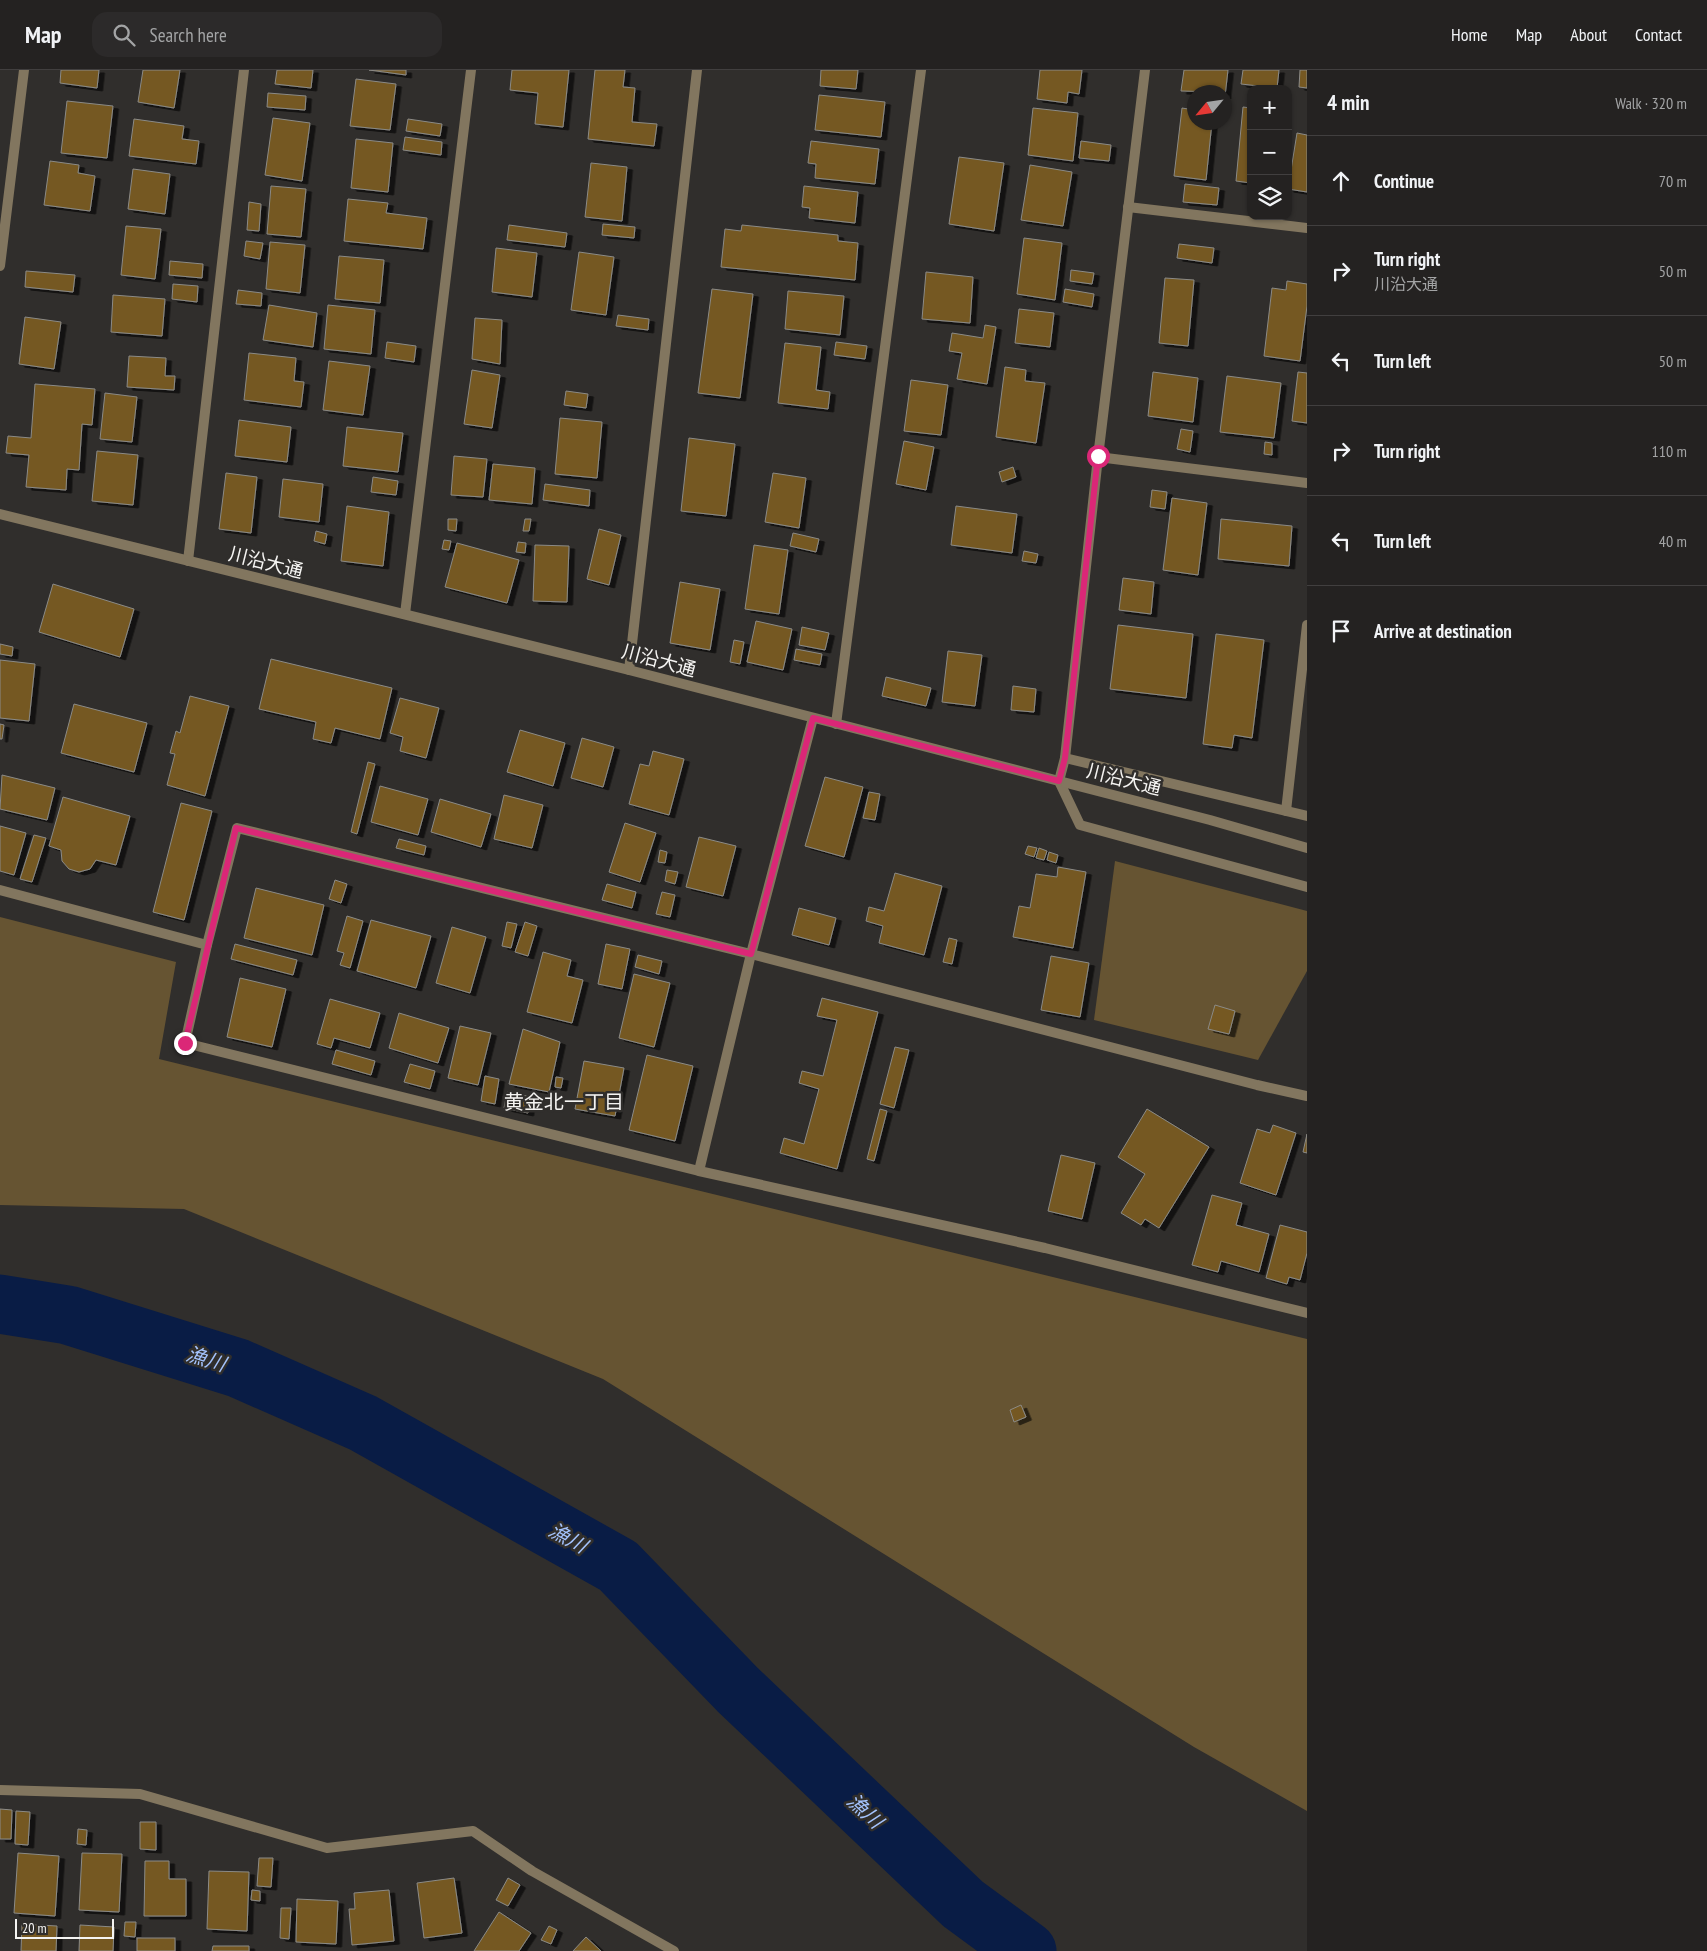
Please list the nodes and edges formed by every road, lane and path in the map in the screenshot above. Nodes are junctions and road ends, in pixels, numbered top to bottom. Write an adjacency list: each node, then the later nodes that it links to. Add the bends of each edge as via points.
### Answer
1 (24, 70): 9 (street)
2 (244, 70): 13 (street)
3 (471, 70): 14 (street)
4 (697, 70): 16 (street)
5 (921, 70): 18 (street)
6 (1145, 70): 7 (street)
7 (1128, 207): 8 (street); 10 (street)
8 (1307, 228)
9 (0, 266)
10 (1098, 456): 11 (street); 19 (street)
11 (1307, 483)
12 (0, 514): 13 (street, 川沿大通)
13 (188, 562): 14 (street, 川沿大通)
14 (405, 614): 16 (street, 川沿大通)
15 (1307, 625): 21 (street)
16 (629, 670): 17 (street, 川沿大通)
17 (813, 718): 18 (street, 川沿大通); 27 (street)
18 (836, 724): 20 (street, 川沿大通)
19 (1065, 758): 20 (street); 21 (street)
20 (1059, 781): 23 (street, 川沿大通); 24 (street, via 1080,825)
21 (1286, 811): 22 (street)
22 (1307, 816)
23 (1307, 848)
24 (1307, 887)
25 (0, 890): 26 (street)
26 (207, 945): 27 (street, via 236,828); 29 (street, via 185,1043)
27 (751, 954): 28 (street, via 1257,1086); 29 (street)
28 (1307, 1096)
29 (699, 1171): 30 (street, via 1045,1248)
30 (1307, 1314)
31 (0, 1790): 32 (street, via 140,1794 327,1848 473,1831 532,1872)
32 (674, 1951)

